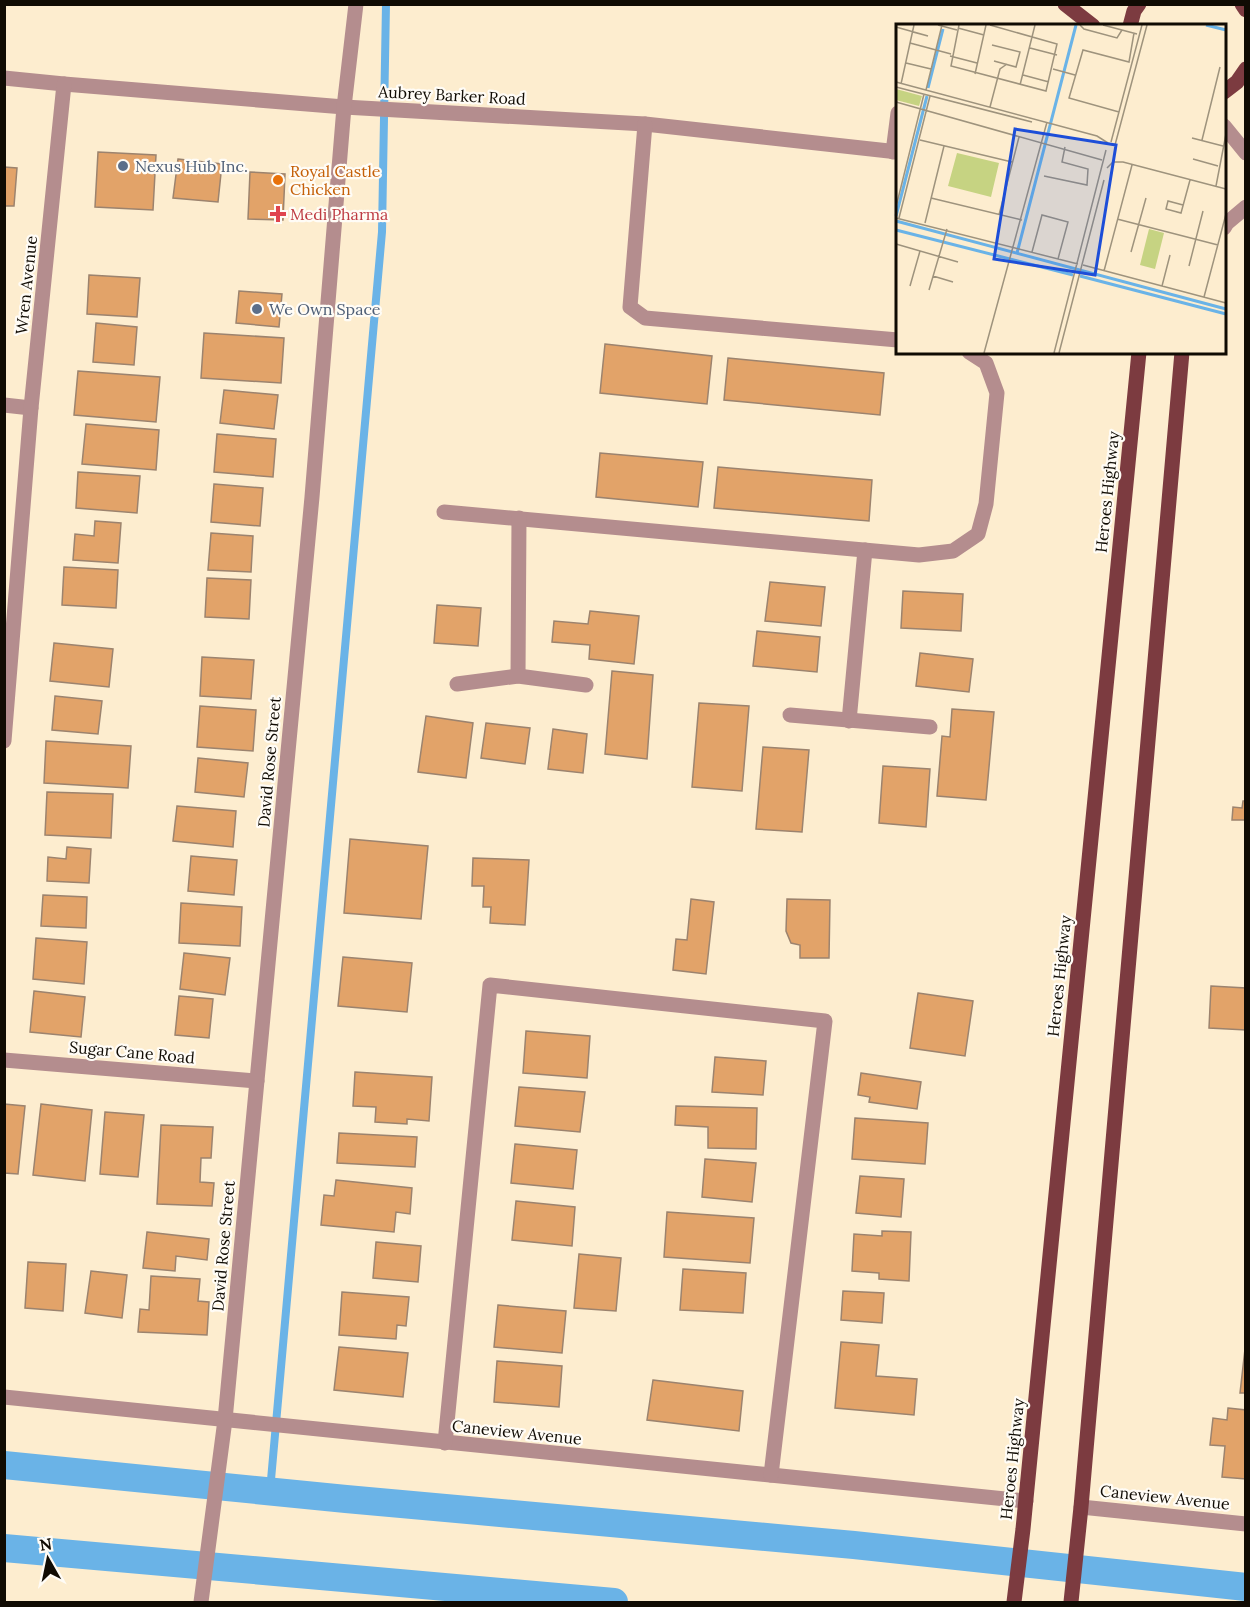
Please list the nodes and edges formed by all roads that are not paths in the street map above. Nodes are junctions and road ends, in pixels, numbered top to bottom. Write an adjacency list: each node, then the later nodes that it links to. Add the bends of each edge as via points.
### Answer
1 (356, 4): 12 (street, David Rose Street)
2 (1065, 4): 6 (main road)
3 (1139, 4): 7 (main road)
4 (1242, 4): 5 (main road)
5 (1245, 10)
6 (1090, 24)
7 (1131, 24)
8 (1245, 69): 11 (main road)
9 (4, 78): 10 (street, Aubrey Barker Road)
10 (64, 84): 12 (street, Aubrey Barker Road); 25 (street, Wren Avenue)
11 (1226, 90)
12 (344, 106): 13 (street, Aubrey Barker Road); 37 (street, David Rose Street)
13 (645, 124): 16 (street, Aubrey Barker Road); 20 (street, via 630,308 645,318)
14 (1226, 129): 17 (street)
15 (896, 132): 16 (street)
16 (895, 152)
17 (1245, 153)
18 (1245, 207): 19 (street)
19 (1226, 225)
20 (896, 340)
21 (972, 354): 28 (street, via 986,363 996,393 986,504 978,534 953,552 919,555)
22 (1139, 354): 42 (main road, Heroes Highway)
23 (1182, 354): 43 (main road)
24 (4, 405): 25 (street)
25 (31, 408): 35 (street, Wren Avenue)
26 (444, 512): 27 (street)
27 (519, 518): 28 (street); 29 (street)
28 (865, 550): 33 (street)
29 (518, 676): 30 (street); 31 (street)
30 (457, 684)
31 (586, 685)
32 (790, 715): 33 (street)
33 (849, 721): 34 (street)
34 (930, 727)
35 (4, 741)
36 (4, 1060): 37 (street, Sugar Cane Road)
37 (257, 1081): 39 (street, David Rose Street)
38 (4, 1397): 39 (street, Caneview Avenue)
39 (224, 1424): 40 (street, Caneview Avenue); 45 (street, David Rose Street)
40 (445, 1443): 41 (street, Caneview Avenue); 41 (street, via 490,985 825,1021)
41 (771, 1475): 42 (street, Caneview Avenue)
42 (1026, 1501): 46 (main road, Heroes Highway)
43 (1081, 1507): 44 (street, Caneview Avenue); 47 (main road)
44 (1245, 1524)
45 (201, 1602)
46 (1014, 1602)
47 (1071, 1602)

